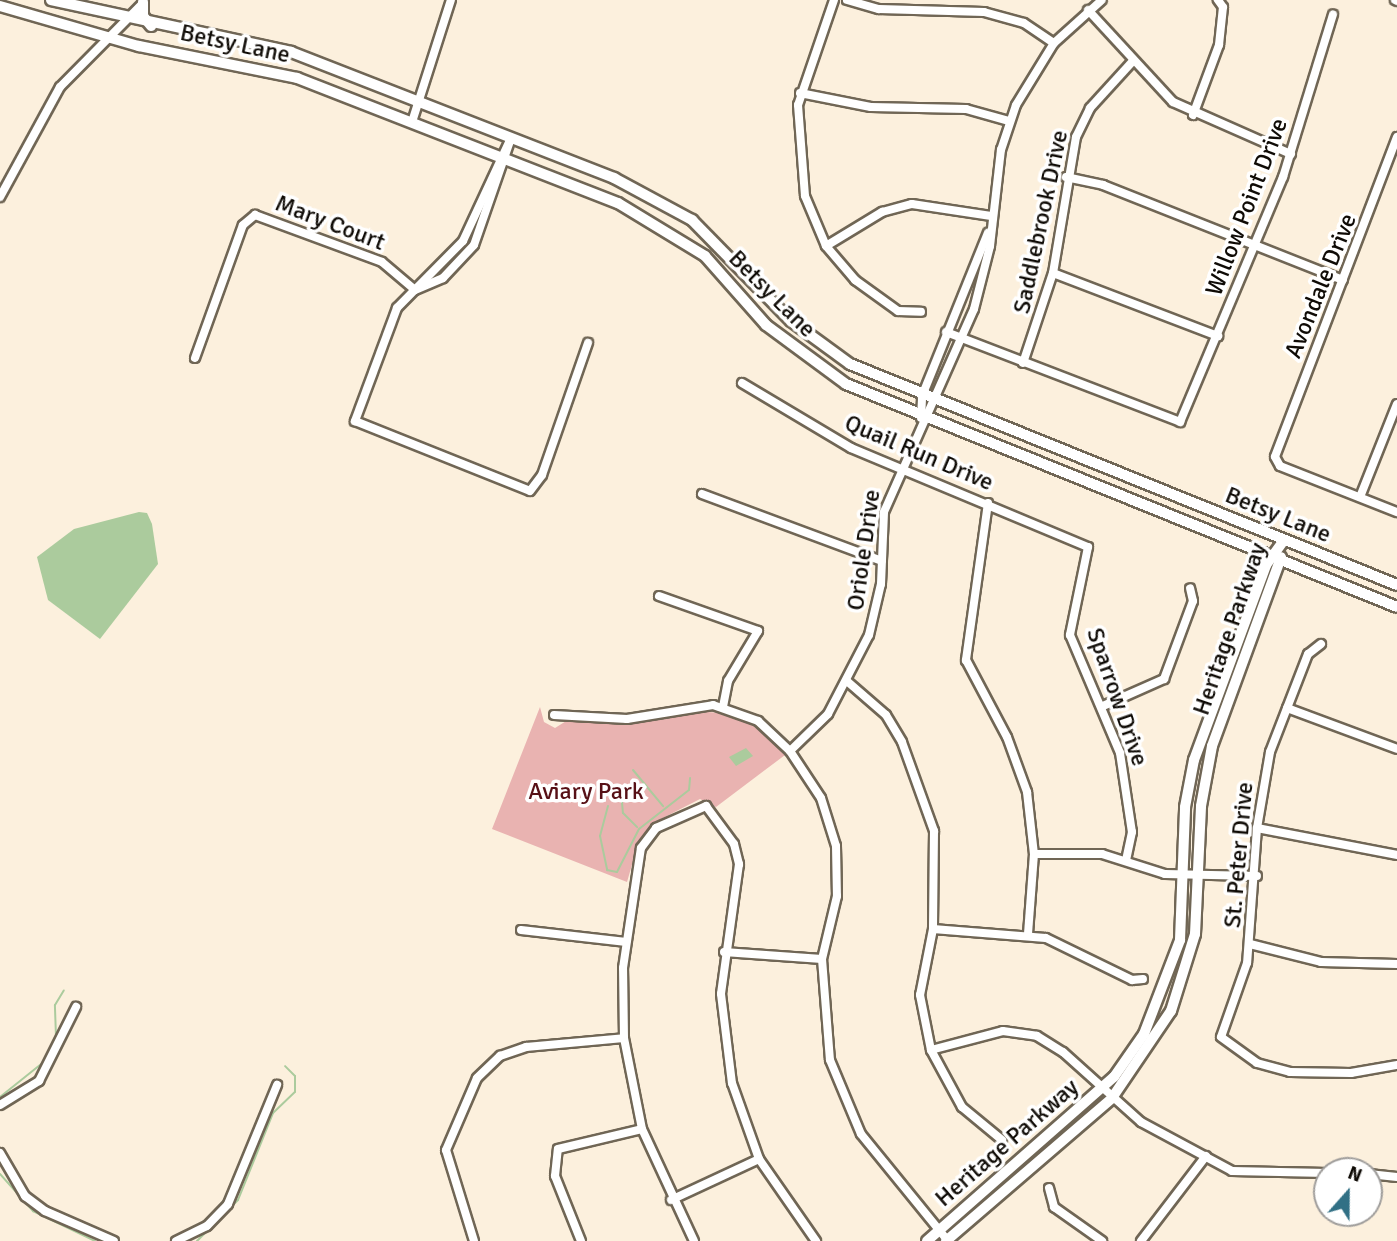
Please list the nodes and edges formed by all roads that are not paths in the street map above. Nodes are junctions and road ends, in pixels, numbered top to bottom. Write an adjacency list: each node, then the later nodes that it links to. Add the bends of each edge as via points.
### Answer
1 (51, 0): 11 (main road, Betsy Lane)
2 (451, 0): 19 (street)
3 (834, 0): 18 (street)
4 (847, 0): 14 (street, via 879,9 991,14 1024,23)
5 (1102, 0): 9 (street, Oriole Drive)
6 (1218, 0): 20 (street, via 1223,7 1219,45)
7 (144, 1): 11 (street); 12 (main road, via 142,16)
8 (0, 6): 13 (main road, Betsy Lane)
9 (1088, 10): 14 (street, Oriole Drive); 16 (street)
10 (1333, 14): 25 (street, Willow Point Drive)
11 (127, 21): 12 (main road, Betsy Lane); 13 (street)
12 (152, 26): 15 (main road, Betsy Lane)
13 (110, 39): 17 (main road, Betsy Lane); 29 (street, via 60,88)
14 (1054, 43): 21 (street, Oriole Drive)
15 (274, 47): 17 (main road); 19 (main road, Betsy Lane)
16 (1132, 62): 20 (street); 27 (street, Saddlebrook Drive, via 1090,108)
17 (268, 69): 22 (main road, Betsy Lane)
18 (800, 93): 21 (street, via 871,107 966,109); 34 (street, via 802,179)
19 (419, 102): 22 (street); 24 (main road, Betsy Lane)
20 (1193, 115): 25 (street)
21 (1009, 121): 31 (street, Oriole Drive)
22 (412, 122): 26 (main road, Betsy Lane)
23 (1397, 137): 38 (street, Avondale Drive)
24 (511, 138): 26 (street); 48 (main road, Betsy Lane, via 663,202 729,251 819,344)
25 (1290, 154): 33 (street, Willow Point Drive)
26 (503, 158): 28 (street); 30 (street); 51 (main road, Betsy Lane, via 618,203 679,236 766,325 821,369)
27 (1066, 177): 33 (street, via 1095,182); 37 (street, Saddlebrook Drive)
28 (483, 195): 30 (street); 35 (street)
29 (0, 197)
30 (494, 199): 36 (street)
31 (991, 216): 32 (street, Oriole Drive); 34 (street, via 912,204 882,212)
32 (988, 233): 41 (street, Oriole Drive); 43 (street, Oriole Drive, via 986,267)
33 (1254, 244): 38 (street); 42 (street, Willow Point Drive)
34 (826, 246): 40 (street, via 876,297 910,315)
35 (459, 247): 36 (street); 39 (street)
36 (468, 254): 39 (street, via 443,278)
37 (1053, 273): 42 (street); 46 (street, Saddlebrook Drive)
38 (1343, 280): 54 (street, Avondale Drive, via 1278,447 1280,466)
39 (415, 290): 44 (street, via 397,308 355,421 521,490 536,486 542,475); 45 (street, Mary Court, via 382,262 255,215 243,225)
40 (921, 312)
41 (946, 332): 43 (street); 48 (street, Oriole Drive)
42 (1218, 335): 46 (street, Willow Point Drive, via 1180,422)
43 (962, 339): 46 (street); 49 (street, Oriole Drive)
44 (588, 343)
45 (195, 358)
46 (1023, 363)
47 (742, 383): 52 (street, Quail Run Drive, via 807,425)
48 (922, 396): 49 (main road, Betsy Lane); 51 (street, Oriole Drive)
49 (937, 402): 51 (street, Oriole Drive); 57 (main road, Betsy Lane)
50 (1396, 408): 54 (street)
51 (921, 418): 52 (street, Oriole Drive); 59 (main road, Betsy Lane)
52 (898, 467): 55 (street, Quail Run Drive); 60 (street, Oriole Drive, via 884,512)
53 (702, 494): 60 (street)
54 (1360, 497): 56 (street)
55 (988, 503): 58 (street, Quail Run Drive); 74 (street, via 966,660 1027,792)
56 (1397, 512)
57 (1284, 540): 59 (main road, Heritage Parkway); 61 (main road, Betsy Lane)
58 (1088, 547): 67 (street, Sparrow Drive, via 1070,635)
59 (1277, 559): 64 (main road, Betsy Lane); 77 (main road, Heritage Parkway, via 1194,760 1185,807); 78 (main road, Heritage Parkway, via 1212,746 1201,806)
60 (882, 561): 66 (street, Oriole Drive, via 874,620)
61 (1397, 585)
62 (1190, 588): 67 (street, via 1194,601 1164,679)
63 (659, 596): 68 (street, via 758,631 728,681)
64 (1397, 607)
65 (1321, 644): 69 (street, St. Peter Drive, via 1308,654)
66 (848, 682): 72 (street, Oriole Drive, via 823,722); 80 (street, via 886,715 920,784 934,831)
67 (1103, 706): 76 (street, Sparrow Drive, via 1130,803)
68 (723, 707): 70 (street, via 694,705 627,719); 72 (street, via 766,726)
69 (1287, 708): 71 (street); 73 (street, St. Peter Drive, via 1270,752)
70 (554, 715)
71 (1397, 749)
72 (790, 751): 86 (street, via 821,798 836,846 836,896)
73 (1256, 828): 75 (street); 79 (street, St. Peter Drive)
74 (1034, 854): 76 (street); 82 (street)
75 (1397, 855)
76 (1126, 860): 77 (street, via 1143,869)
77 (1186, 875): 78 (street); 94 (main road, Heritage Parkway, via 1180,940 1158,1003)
78 (1202, 875): 79 (street); 95 (main road, Heritage Parkway, via 1182,982 1156,1039)
79 (1257, 876): 84 (street, St. Peter Drive)
80 (933, 929): 82 (street, via 966,936); 91 (street, via 920,995)
81 (522, 930): 83 (street)
82 (1028, 934): 88 (street, via 1073,946 1132,980)
83 (626, 942): 85 (street, via 641,848 656,828 706,806 734,844 739,864); 90 (street)
84 (1250, 944): 87 (street, via 1321,962); 92 (street, St. Peter Drive, via 1221,1037 1257,1063 1290,1072 1351,1073)
85 (724, 952): 86 (street); 101 (street, via 726,1054)
86 (822, 959): 105 (street, via 822,1019 842,1099 887,1170)
87 (1397, 964)
88 (1143, 979)
89 (76, 1007): 96 (street, via 39,1081)
90 (624, 1038): 97 (street); 108 (street, via 526,1047 500,1056 477,1078 446,1150)
91 (931, 1050): 94 (street, via 1003,1031 1037,1036); 98 (street, via 962,1107)
92 (1397, 1065)
93 (277, 1085): 107 (street, via 228,1204 207,1226)
94 (1102, 1088): 95 (street); 105 (main road, Heritage Parkway)
95 (1112, 1098): 100 (street, via 1141,1122); 113 (main road, Heritage Parkway)
96 (0, 1105)
97 (642, 1129): 104 (street); 109 (street, via 558,1149 555,1176)
98 (1002, 1140)
99 (0, 1153): 106 (street, via 25,1196 45,1211)
100 (1206, 1156): 102 (street, via 1258,1176); 115 (street)
101 (759, 1159): 104 (street); 111 (street)
102 (1313, 1174)
103 (1049, 1188): 114 (street, via 1054,1207)
104 (671, 1200): 110 (street)
105 (938, 1229): 112 (main road, Heritage Parkway); 113 (street)
106 (114, 1241)
107 (176, 1241)
108 (474, 1241)
109 (582, 1241)
110 (694, 1241)
111 (816, 1241)
112 (927, 1241)
113 (947, 1241)
114 (1102, 1241)
115 (1141, 1241)

